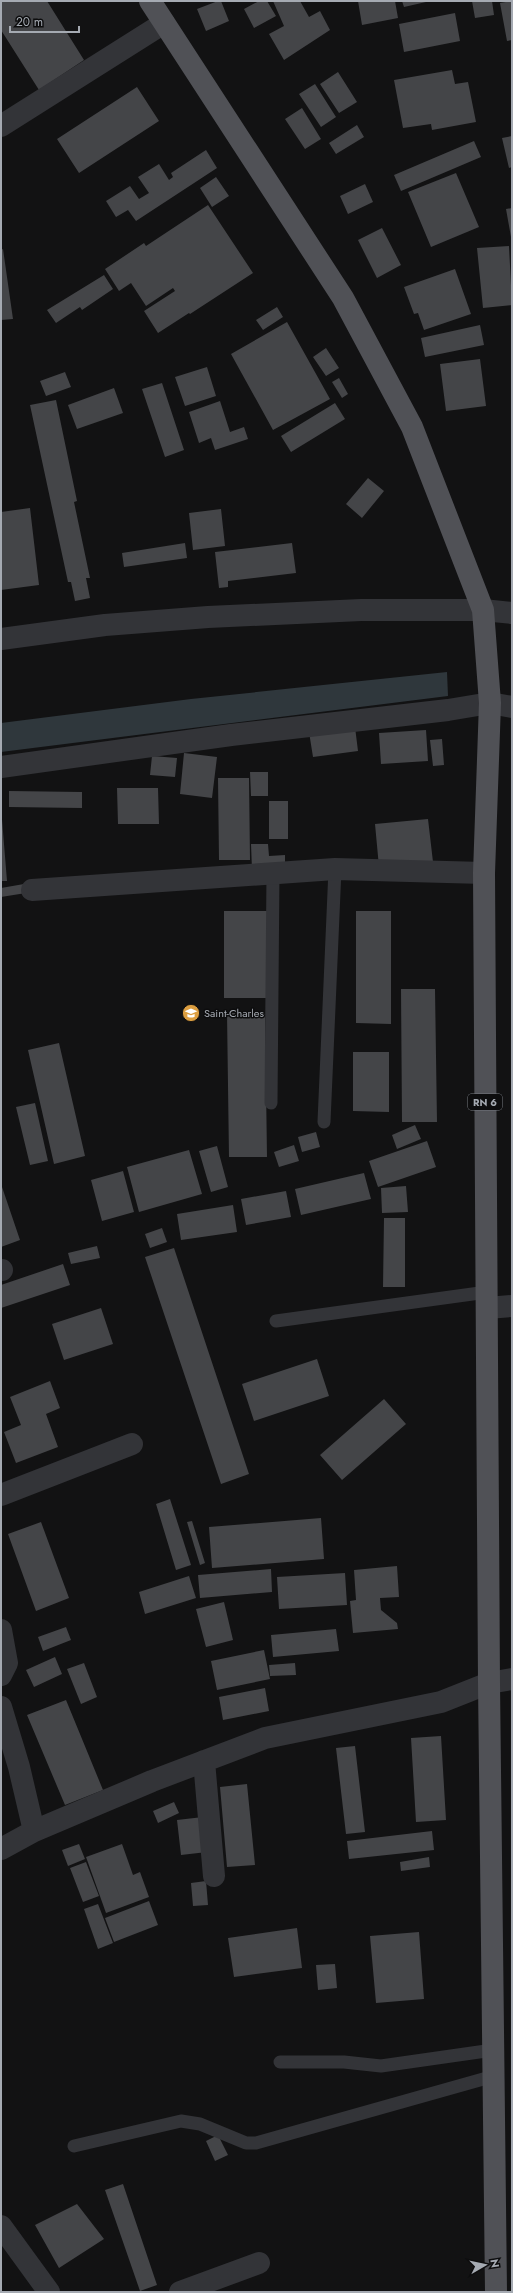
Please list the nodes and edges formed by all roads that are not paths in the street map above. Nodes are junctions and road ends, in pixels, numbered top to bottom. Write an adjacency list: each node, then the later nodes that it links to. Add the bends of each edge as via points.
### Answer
1 (151, 1): 2 (main road, RN 6)
2 (164, 24): 3 (street); 4 (main road, RN 6, via 343,298 412,427)
3 (1, 126)
4 (483, 610): 5 (street); 6 (street, via 361,610 208,616 104,625); 7 (main road, RN 6)
5 (512, 613)
6 (1, 639)
7 (490, 703): 8 (street); 9 (street, via 230,735); 12 (main road, RN 6)
8 (512, 707)
9 (1, 767)
10 (335, 869): 11 (street); 12 (street); 15 (lane)
11 (273, 872): 13 (street); 14 (lane)
12 (484, 873): 16 (main road, RN 6)
13 (32, 890)
14 (271, 1103)
15 (324, 1122)
16 (487, 1300): 17 (street); 18 (lane); 24 (main road, RN 6)
17 (512, 1306)
18 (276, 1321)
19 (132, 1444): 20 (street)
20 (1, 1495)
21 (1, 1630): 22 (street, via 7,1663)
22 (1, 1675)
23 (512, 1679): 24 (street)
24 (489, 1683): 26 (street, via 441,1702 265,1738); 30 (main road, RN 6)
25 (1, 1707): 27 (street)
26 (204, 1761): 27 (street); 29 (street)
27 (34, 1831): 28 (street)
28 (1, 1848)
29 (214, 1876)
30 (493, 2050): 31 (lane, via 381,2066 344,2062); 32 (main road, RN 6)
31 (280, 2062)
32 (494, 2076): 33 (lane, via 256,2143 246,2143 200,2124 181,2121); 38 (main road, RN 6)
33 (74, 2146)
34 (1, 2226): 36 (street)
35 (259, 2263): 37 (street)
36 (49, 2292)
37 (180, 2292)
38 (496, 2292)

